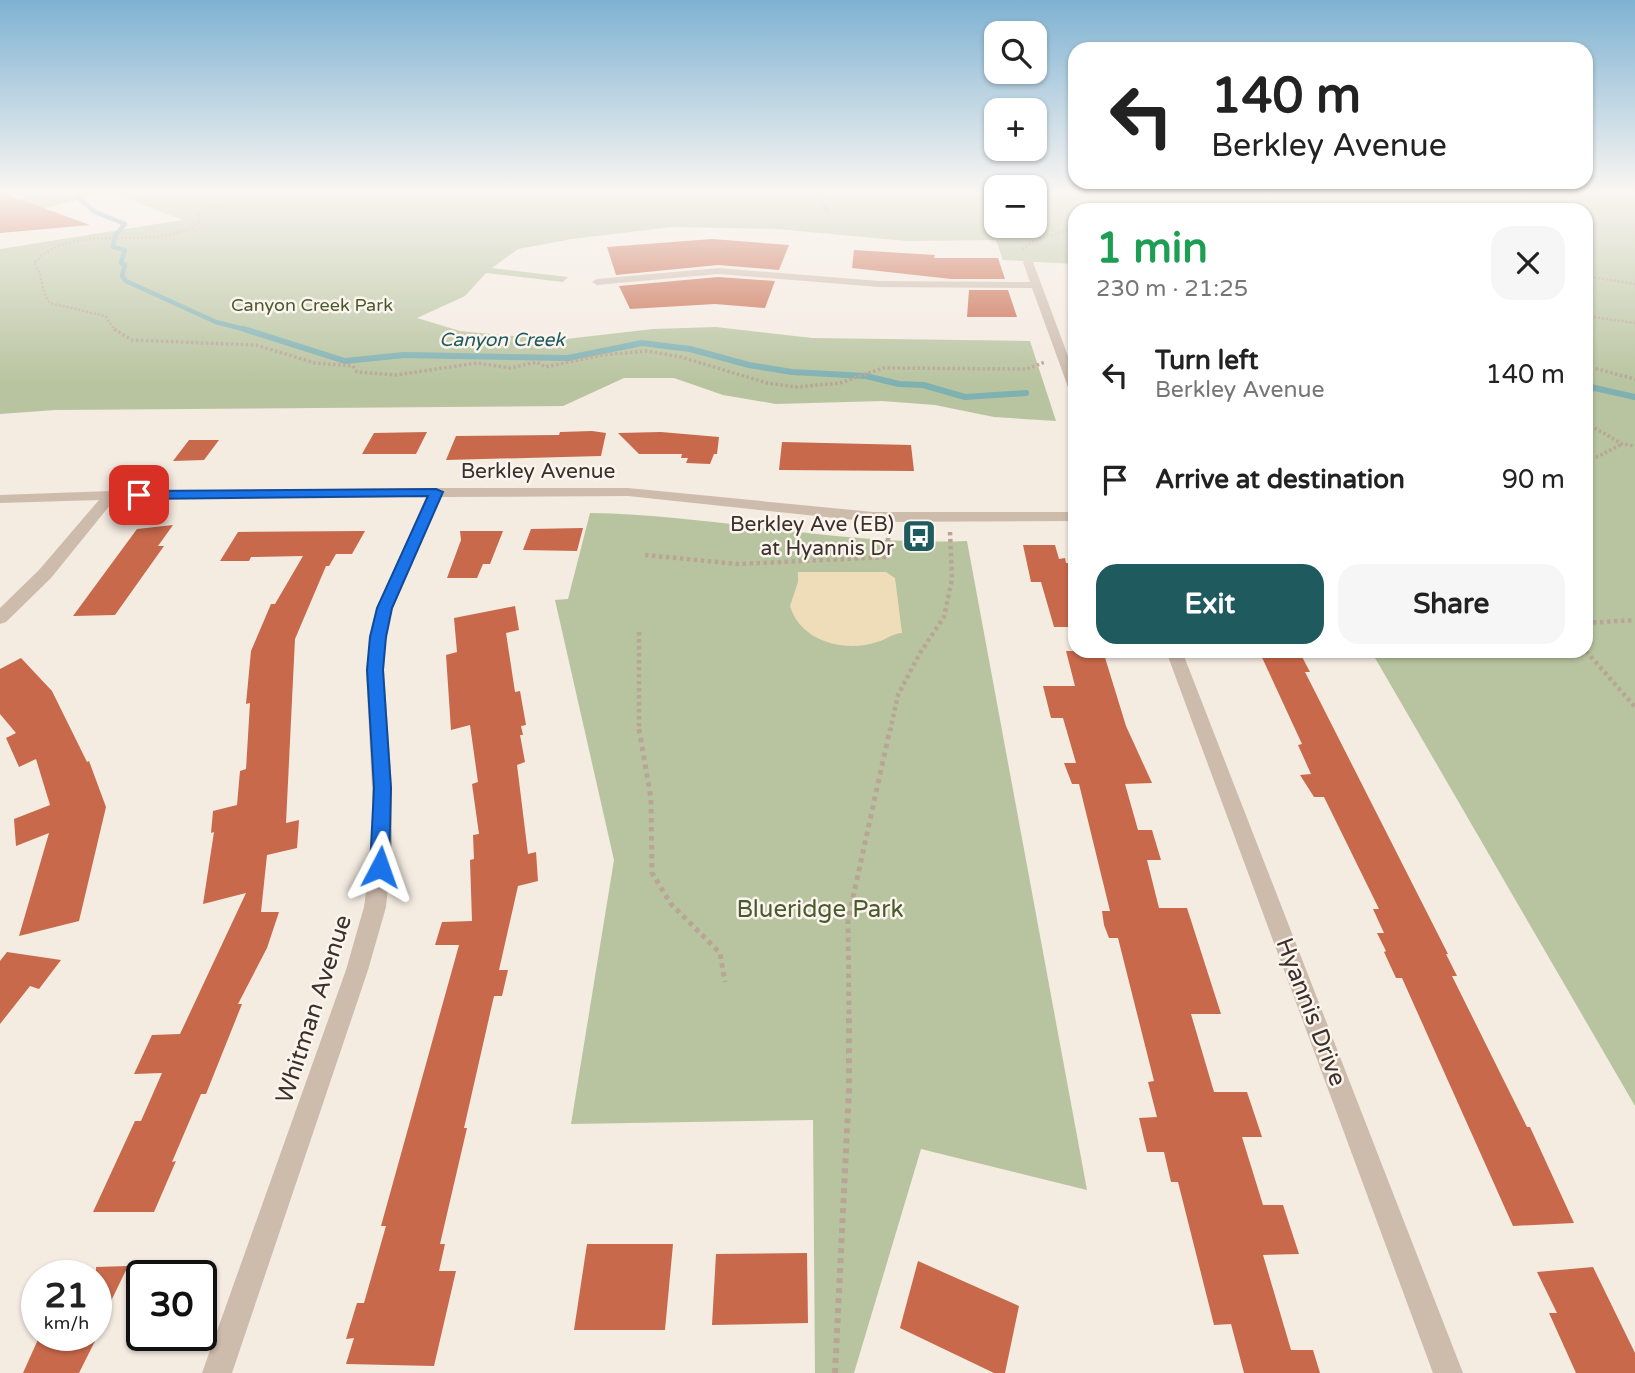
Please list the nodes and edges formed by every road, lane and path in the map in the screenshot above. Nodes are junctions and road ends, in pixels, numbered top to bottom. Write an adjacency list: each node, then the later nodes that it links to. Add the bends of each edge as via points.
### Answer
1 (41, 255): 10 (path, via 34,263 41,272 46,299 105,316 115,330 132,340 256,345 315,363 353,366 356,372 396,375 477,363 510,368 537,362 545,367 647,351 797,387 840,383 883,368 1027,369)
2 (1023, 255): 3 (path)
3 (1024, 258): 7 (street)
4 (1593, 277): 6 (path)
5 (597, 282): 7 (street, via 718,271 879,284)
6 (1635, 284)
7 (1036, 285): 12 (street)
8 (1593, 317): 9 (path)
9 (1635, 323)
10 (1042, 363)
11 (1593, 368): 13 (path)
12 (1068, 371)
13 (1635, 379)
14 (1593, 427): 15 (path)
15 (1622, 444): 16 (path); 17 (path)
16 (1635, 446)
17 (1593, 458)
18 (436, 492): 19 (street, Berkley Avenue); 22 (street, Berkley Avenue, via 628,492 873,517); 33 (street, Whitman Avenue, via 385,608 378,637 375,670 382,848 375,907)
19 (111, 495): 20 (street, Berkley Avenue); 25 (street, via 45,574)
20 (0, 499)
21 (1068, 517): 22 (street, Berkley Avenue)
22 (948, 519): 34 (path, via 952,579 944,617 898,695 848,920 849,1089)
23 (888, 532): 24 (path, via 888,558 738,564)
24 (645, 555)
25 (0, 618)
26 (1635, 620): 27 (path)
27 (1593, 623)
28 (639, 632): 32 (path, via 639,740 651,799 652,873 671,904 720,953)
29 (1177, 658): 35 (street, Hyannis Drive)
30 (1592, 658): 31 (path)
31 (1635, 707)
32 (725, 982)
33 (217, 1373)
34 (835, 1373)
35 (1448, 1373)

